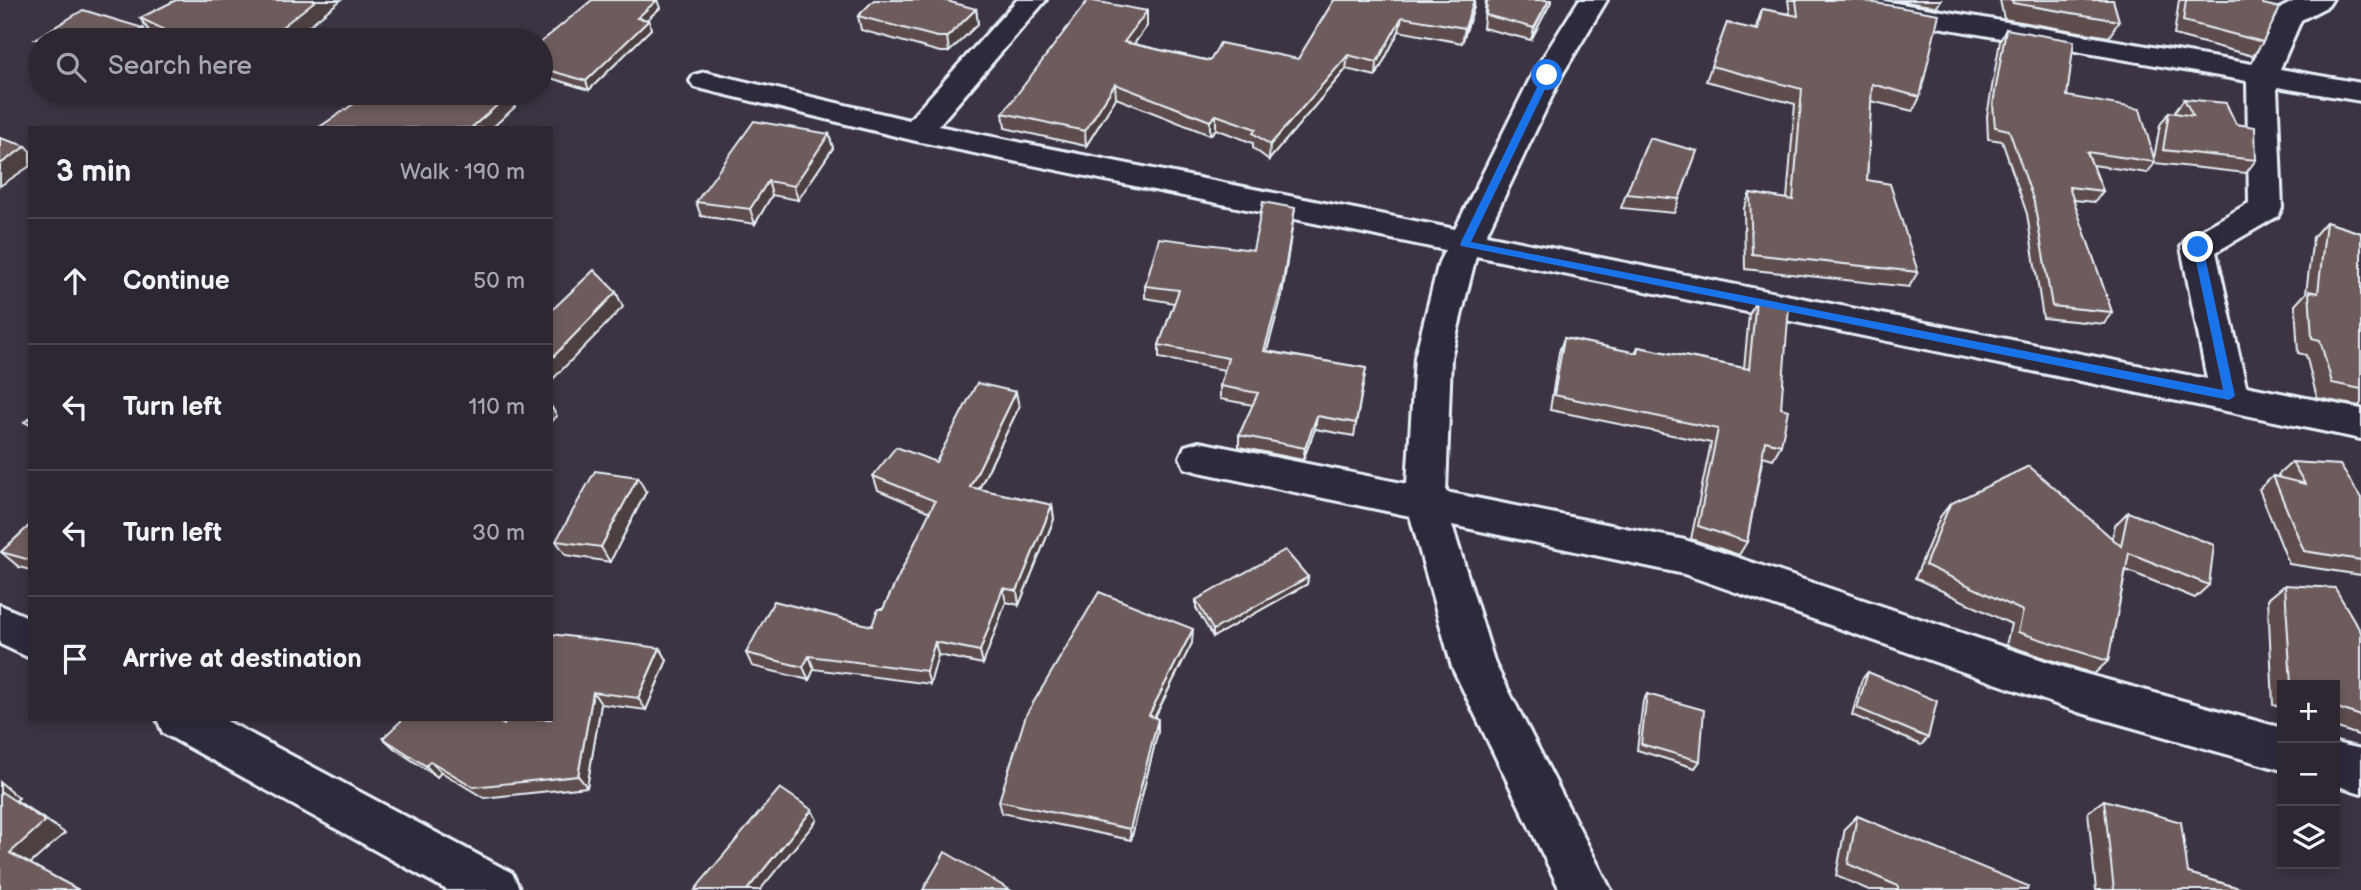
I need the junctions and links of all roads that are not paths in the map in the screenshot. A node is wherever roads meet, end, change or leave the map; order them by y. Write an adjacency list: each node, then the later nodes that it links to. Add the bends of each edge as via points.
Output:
1 (1032, 0): 8 (street)
2 (1593, 0): 9 (street, via 1547,75)
3 (1829, 0): 5 (street)
4 (2318, 0): 5 (street, via 2289,15)
5 (2262, 75): 7 (street); 10 (street, via 2266,208 2198,247)
6 (705, 81): 8 (street)
7 (2361, 92)
8 (916, 131): 9 (street)
9 (1465, 244): 10 (street); 13 (street, via 1456,262 1433,356)
10 (2229, 396): 11 (street)
11 (2361, 425)
12 (1199, 457): 13 (street)
13 (1426, 504): 17 (street, via 1685,557 2078,692); 21 (street, via 1474,667)
14 (0, 622): 15 (street)
15 (28, 638)
16 (183, 721): 20 (street)
17 (2277, 748)
18 (2340, 765): 19 (street)
19 (2361, 771)
20 (495, 890)
21 (1586, 890)

